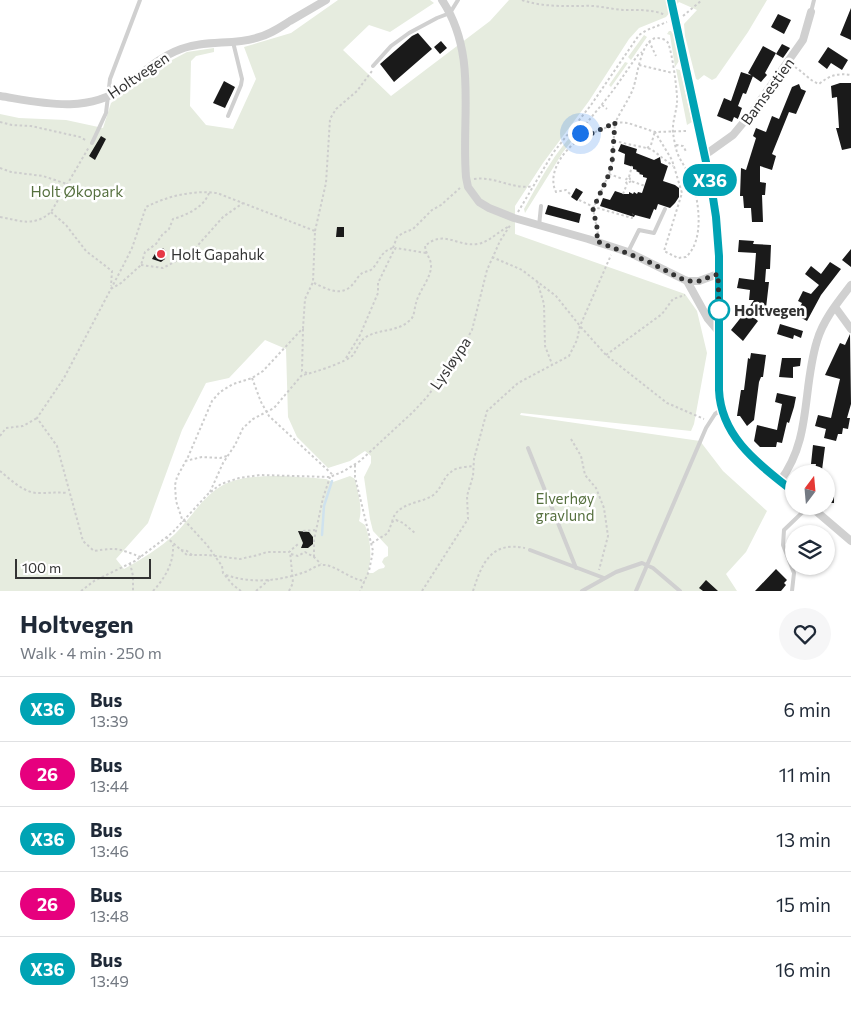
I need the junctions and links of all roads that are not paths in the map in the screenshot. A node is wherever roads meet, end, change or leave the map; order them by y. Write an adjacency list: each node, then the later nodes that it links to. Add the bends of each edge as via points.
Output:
1 (140, 0): 12 (lane, via 110,79)
2 (326, 0): 9 (street, Holtvegen, via 266,35)
3 (442, 0): 8 (street)
4 (458, 0): 8 (lane)
5 (671, 0): 15 (street)
6 (814, 0): 7 (lane)
7 (811, 12): 15 (street, Bamsestien, via 803,40 788,63 733,136)
8 (450, 13): 10 (lane, via 409,33 391,46); 18 (street, via 465,68 465,163 473,196 482,204)
9 (233, 42): 12 (street, Holtvegen, via 192,45 173,52); 13 (lane, via 242,79)
10 (373, 66)
11 (0, 96): 12 (street, Holtvegen, via 67,106)
12 (107, 97): 14 (lane, via 106,113)
13 (228, 116)
14 (92, 143)
15 (705, 155): 20 (street, via 718,230)
16 (541, 206): 18 (lane)
17 (665, 209): 19 (lane, via 654,233 639,230)
18 (539, 226): 19 (street)
19 (628, 252): 21 (street)
20 (718, 274): 21 (street, via 699,281); 25 (street)
21 (686, 281): 25 (street)
22 (851, 285): 23 (street)
23 (835, 307): 24 (street); 28 (street, via 816,341 798,450)
24 (851, 329)
25 (719, 332): 26 (street)
26 (722, 409): 28 (street, via 742,448); 34 (lane, via 710,422)
27 (528, 448): 35 (lane)
28 (780, 481): 29 (street)
29 (785, 485)
30 (800, 515): 40 (lane, via 784,530 783,545 794,572)
31 (820, 515): 32 (street)
32 (851, 541)
33 (530, 550): 35 (lane)
34 (647, 565): 36 (lane, via 637,564); 38 (lane); 39 (lane)
35 (576, 568): 36 (lane)
36 (604, 578): 37 (lane)
37 (582, 591)
38 (636, 591)
39 (680, 591)
40 (792, 591)

